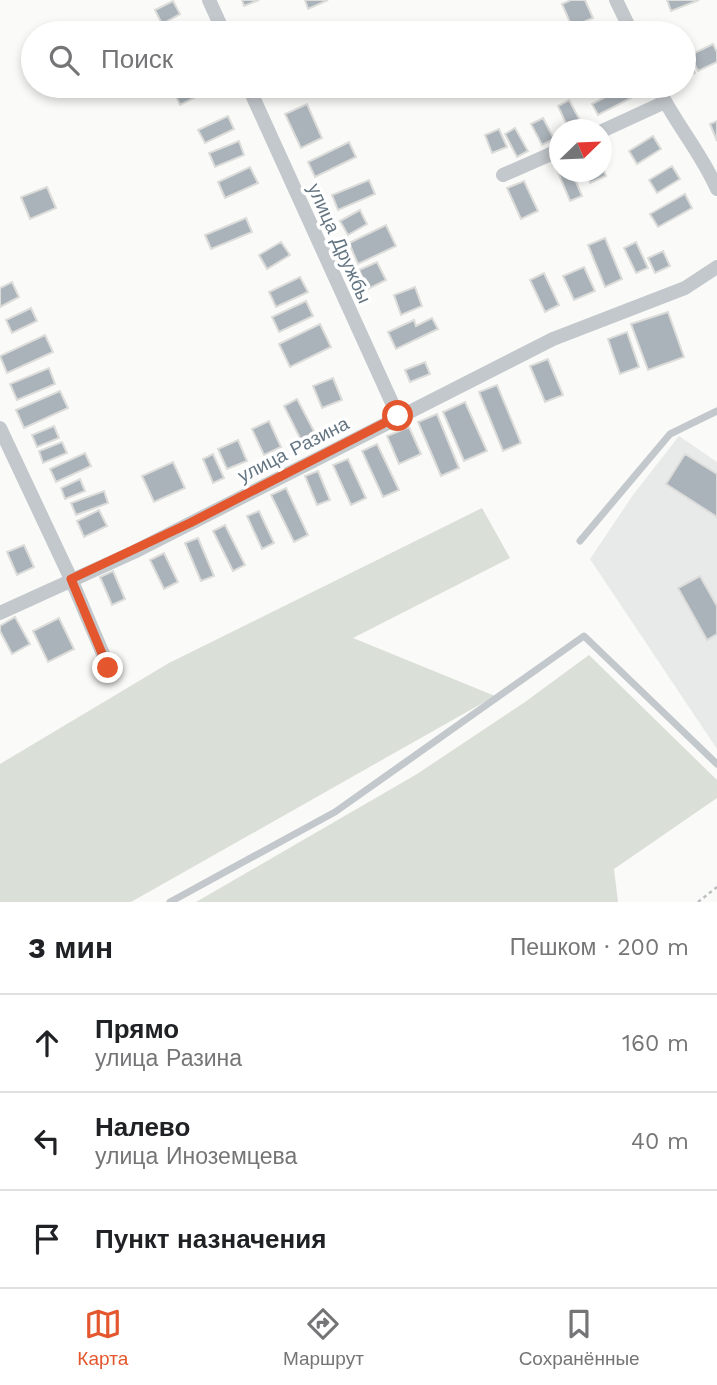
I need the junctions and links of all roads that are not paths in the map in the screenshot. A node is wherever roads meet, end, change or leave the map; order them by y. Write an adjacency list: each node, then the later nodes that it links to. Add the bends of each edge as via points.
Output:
1 (209, 0): 3 (street)
2 (616, 0): 4 (street)
3 (219, 21)
4 (626, 21)
5 (253, 98): 14 (street, улица Дружбы)
6 (663, 98): 7 (street)
7 (665, 102): 8 (street); 11 (street)
8 (612, 126)
9 (549, 154): 10 (street)
10 (503, 175)
11 (717, 189)
12 (717, 267): 14 (street, улица Разина, via 685,288 553,339)
13 (717, 411): 16 (lane, via 670,434)
14 (398, 416): 17 (street, улица Разина)
15 (0, 428): 17 (street)
16 (580, 541)
17 (71, 579): 18 (street, улица Разина); 19 (street)
18 (0, 613)
19 (108, 668)
20 (717, 764): 21 (lane, via 584,636 335,812)
21 (170, 902)

